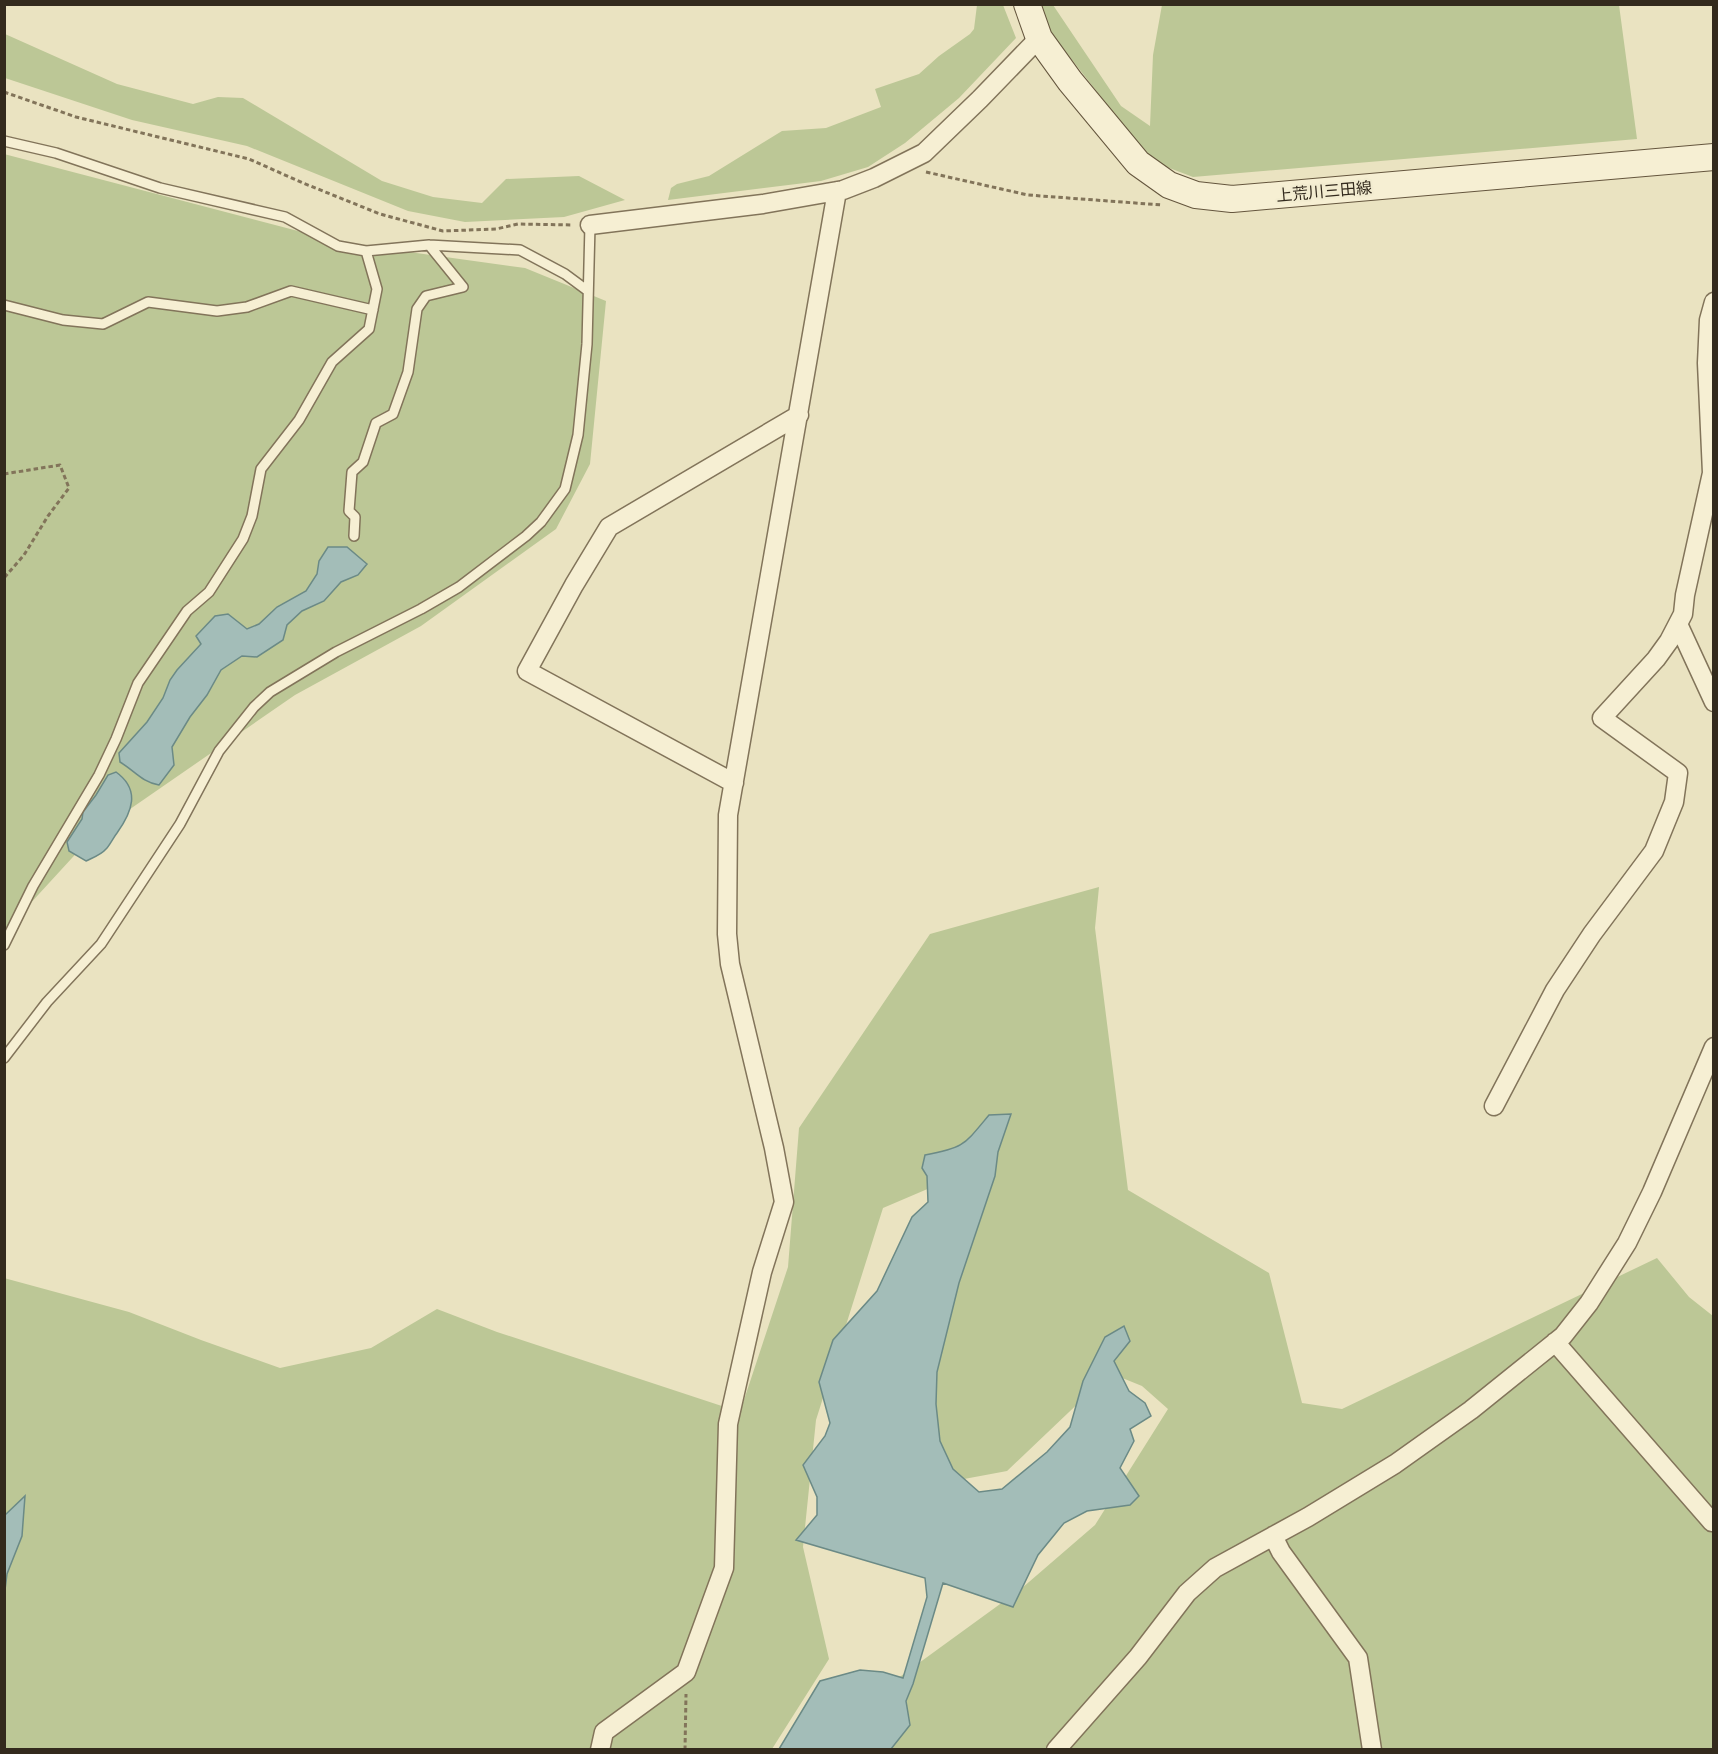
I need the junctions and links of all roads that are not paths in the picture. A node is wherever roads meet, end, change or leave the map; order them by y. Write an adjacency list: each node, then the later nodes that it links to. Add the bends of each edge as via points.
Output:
1 (1027, 4): 2 (main road, 上荒川三田線)
2 (1039, 38): 4 (main road, 上荒川三田線, via 1138,163 1169,185 1197,195 1233,199); 5 (street, via 924,153)
3 (4, 141): 8 (lane, via 56,153 160,188 285,217 338,246)
4 (1713, 157)
5 (837, 191): 6 (street); 13 (street)
6 (590, 225): 9 (lane)
7 (429, 245): 8 (lane); 9 (lane, via 520,250); 14 (lane, via 463,287 426,296 417,309 408,372 393,414 376,423 363,462 352,472 349,511 355,517)
8 (366, 251): 12 (lane, via 377,289)
9 (588, 291): 20 (lane, via 578,435 565,489 541,522 459,587 336,652 270,692 254,707 219,751 180,824 100,944 47,1002)
10 (1713, 302): 15 (street, via 1707,363 1712,473)
11 (4, 305): 12 (lane, via 63,320 103,324 148,302 217,310 247,307 291,291)
12 (373, 310): 18 (lane, via 369,329 332,362 299,420 261,469 243,539 209,592 187,611 138,683 99,775 33,886)
13 (799, 415): 17 (street); 17 (street, via 609,527 527,671)
14 (354, 537)
15 (1678, 624): 16 (street); 21 (street, via 1656,659 1602,718 1678,773 1674,802 1654,851 1555,990)
16 (1713, 702)
17 (734, 783): 25 (street, via 728,815 730,964 784,1202 762,1272 729,1424 724,1568 686,1672 604,1732)
18 (4, 945)
19 (1713, 1047): 22 (street, via 1627,1243 1589,1303)
20 (4, 1058)
21 (1494, 1106)
22 (1555, 1342): 23 (street); 24 (street, via 1471,1410 1395,1464)
23 (1712, 1522)
24 (1273, 1536): 26 (street, via 1215,1568 1186,1593 1138,1657); 27 (street, via 1358,1658)
25 (600, 1749)
26 (1056, 1749)
27 (1372, 1749)

